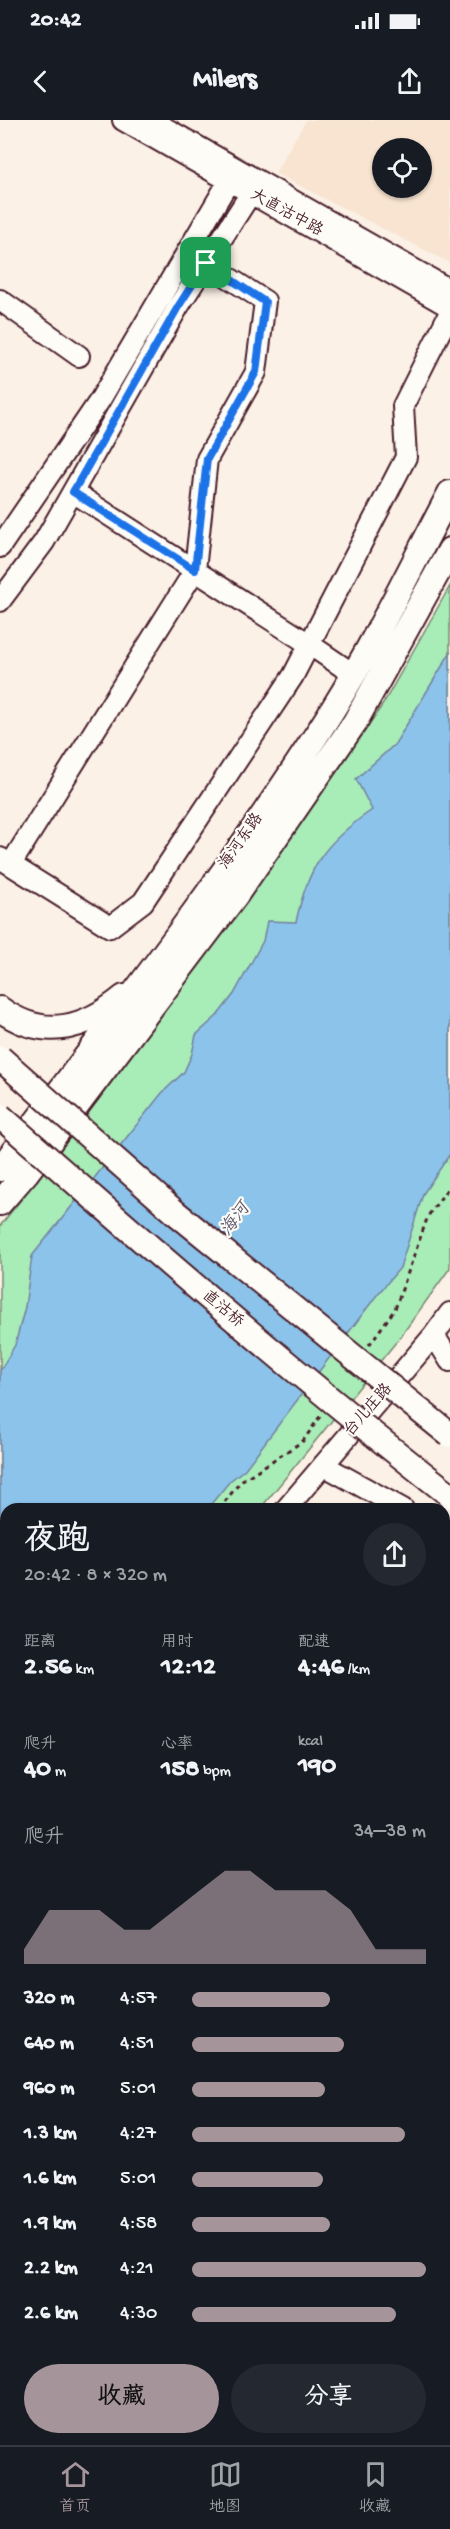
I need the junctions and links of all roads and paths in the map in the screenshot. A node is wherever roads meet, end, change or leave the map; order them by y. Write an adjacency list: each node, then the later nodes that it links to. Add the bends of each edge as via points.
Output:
1 (123, 120): 3 (street, 大直沽中路)
2 (151, 120): 3 (street, 大直沽中路)
3 (232, 175): 4 (street, 大直沽中路); 13 (street, via 100,400)
4 (254, 188): 5 (street); 6 (street, 大直沽中路); 8 (street, 大直沽中路)
5 (206, 263): 11 (street); 15 (street, via 265,302 256,372 207,459)
6 (450, 290)
7 (0, 300): 10 (street)
8 (450, 307)
9 (450, 312): 17 (street, via 403,406 406,457)
10 (79, 356)
11 (73, 492): 15 (street); 16 (street, via 44,542)
12 (450, 493): 18 (main road, 海河东路)
13 (0, 547)
14 (450, 550): 25 (main road, 海河东路, via 355,722 236,895)
15 (195, 570): 17 (street); 19 (street)
16 (0, 601)
17 (309, 644): 18 (street); 19 (street, via 292,676 143,902 110,927)
18 (353, 674): 20 (main road, 海河东路, via 240,847)
19 (6, 861)
20 (142, 982): 21 (main road, via 107,1011 71,1026 31,1026); 24 (main road, 海河东路)
21 (0, 1009)
22 (0, 1058): 29 (main road, bridge, via 176,1213)
23 (0, 1116): 31 (main road, 直沽桥, bridge, via 300,1376)
24 (0, 1169)
25 (0, 1203)
26 (450, 1313): 27 (street, 台儿庄路)
27 (434, 1335): 28 (street); 30 (street, 台儿庄路)
28 (450, 1361)
29 (450, 1435)
30 (323, 1465): 32 (street, 台儿庄路); 33 (street)
31 (450, 1495)
32 (291, 1503)
33 (392, 1503)

